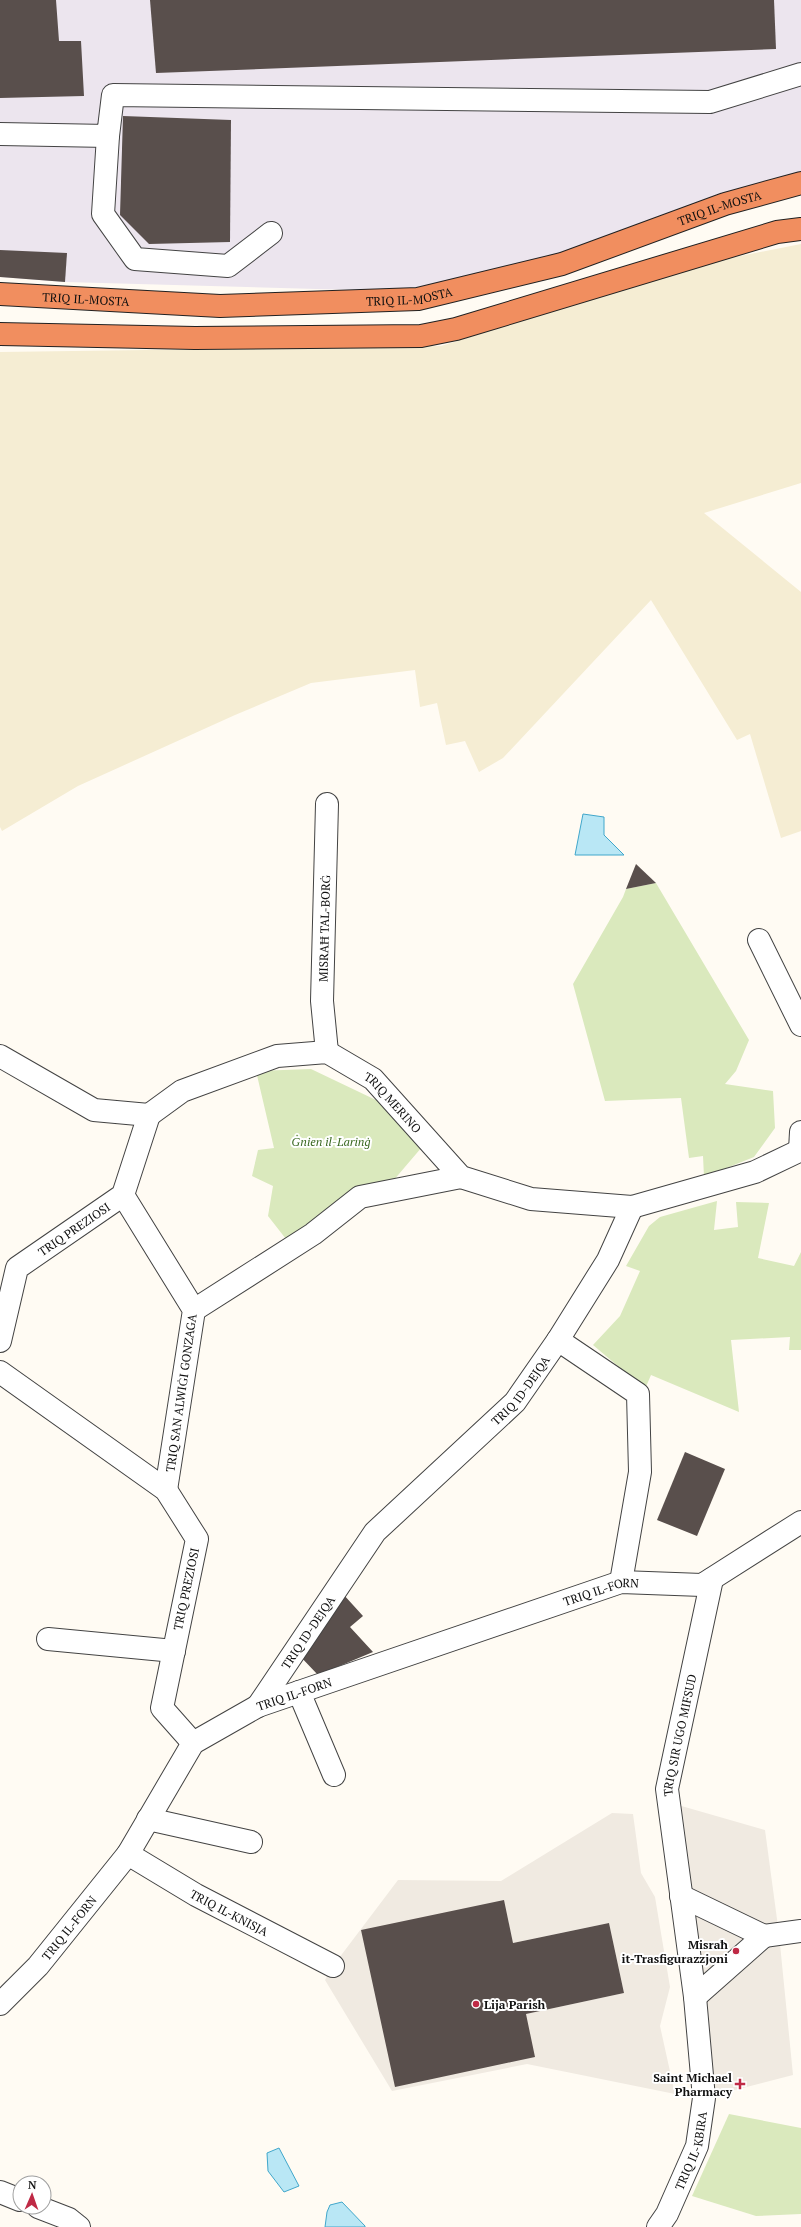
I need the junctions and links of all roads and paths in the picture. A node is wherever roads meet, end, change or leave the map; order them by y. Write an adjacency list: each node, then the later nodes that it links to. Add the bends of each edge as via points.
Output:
1 (801, 74): 3 (street, via 710,102 113,96)
2 (0, 134): 3 (street)
3 (108, 136): 6 (street, via 103,214 135,259 228,266)
4 (801, 183): 7 (highway, TRIQ IL-MOSTA, via 725,204 562,264 418,299 220,306)
5 (801, 229): 8 (highway, via 777,232 456,329 421,336 195,338)
6 (271, 233)
7 (0, 294)
8 (0, 334)
9 (327, 804): 12 (street, MISRAĦ TAL-BORĠ, via 322,1001)
10 (759, 940): 11 (street)
11 (801, 1025)
12 (327, 1052): 14 (street, via 277,1056 182,1091); 16 (street, TRIQ MERINO, via 373,1079)
13 (0, 1056): 14 (street, via 94,1110)
14 (149, 1115): 17 (street, TRIQ PREZIOSI)
15 (801, 1144): 18 (street, via 755,1172)
16 (461, 1177): 18 (street, via 531,1199); 19 (street, via 360,1197 313,1234)
17 (123, 1195): 19 (street, TRIQ SAN ALWIĠI GONZAGA); 21 (street, TRIQ PREZIOSI, via 17,1268)
18 (632, 1207): 20 (street, TRIQ ID-DEJQA, via 608,1260)
19 (194, 1310): 23 (street, TRIQ SAN ALWIĠI GONZAGA)
20 (558, 1340): 26 (street, via 638,1394 640,1472); 30 (street, TRIQ ID-DEJQA, via 515,1402 376,1532)
21 (0, 1341)
22 (0, 1372): 23 (street, TRIQ PREZIOSI)
23 (166, 1490): 28 (street, TRIQ PREZIOSI, via 197,1539)
24 (801, 1522): 25 (street)
25 (712, 1579): 26 (street, TRIQ IL-FORN, via 702,1585); 36 (street, TRIQ SIR UGO MIFSUD, via 667,1789)
26 (621, 1582): 29 (street, TRIQ IL-FORN)
27 (48, 1639): 28 (street)
28 (174, 1651): 31 (street, TRIQ PREZIOSI, via 162,1708)
29 (299, 1692): 30 (street, TRIQ IL-FORN); 32 (street)
30 (258, 1706): 31 (street, TRIQ IL-FORN)
31 (193, 1743): 33 (street, TRIQ IL-FORN)
32 (334, 1775)
33 (148, 1819): 34 (street); 35 (street, TRIQ IL-FORN)
34 (252, 1842)
35 (128, 1854): 39 (street, TRIQ IL-KNISJA, via 196,1895); 41 (street, TRIQ IL-FORN, via 38,1966)
36 (681, 1896): 38 (street); 40 (street, TRIQ SIR UGO MIFSUD)
37 (801, 1932): 38 (street)
38 (764, 1936): 40 (street)
39 (333, 1966)
40 (695, 1997): 46 (street, TRIQ IL-KBIRA, via 704,2098 697,2146 667,2214)
41 (0, 2004)
42 (0, 2192): 43 (street)
43 (12, 2197)
44 (52, 2212): 45 (street, via 69,2219)
45 (79, 2227)
46 (658, 2227)

